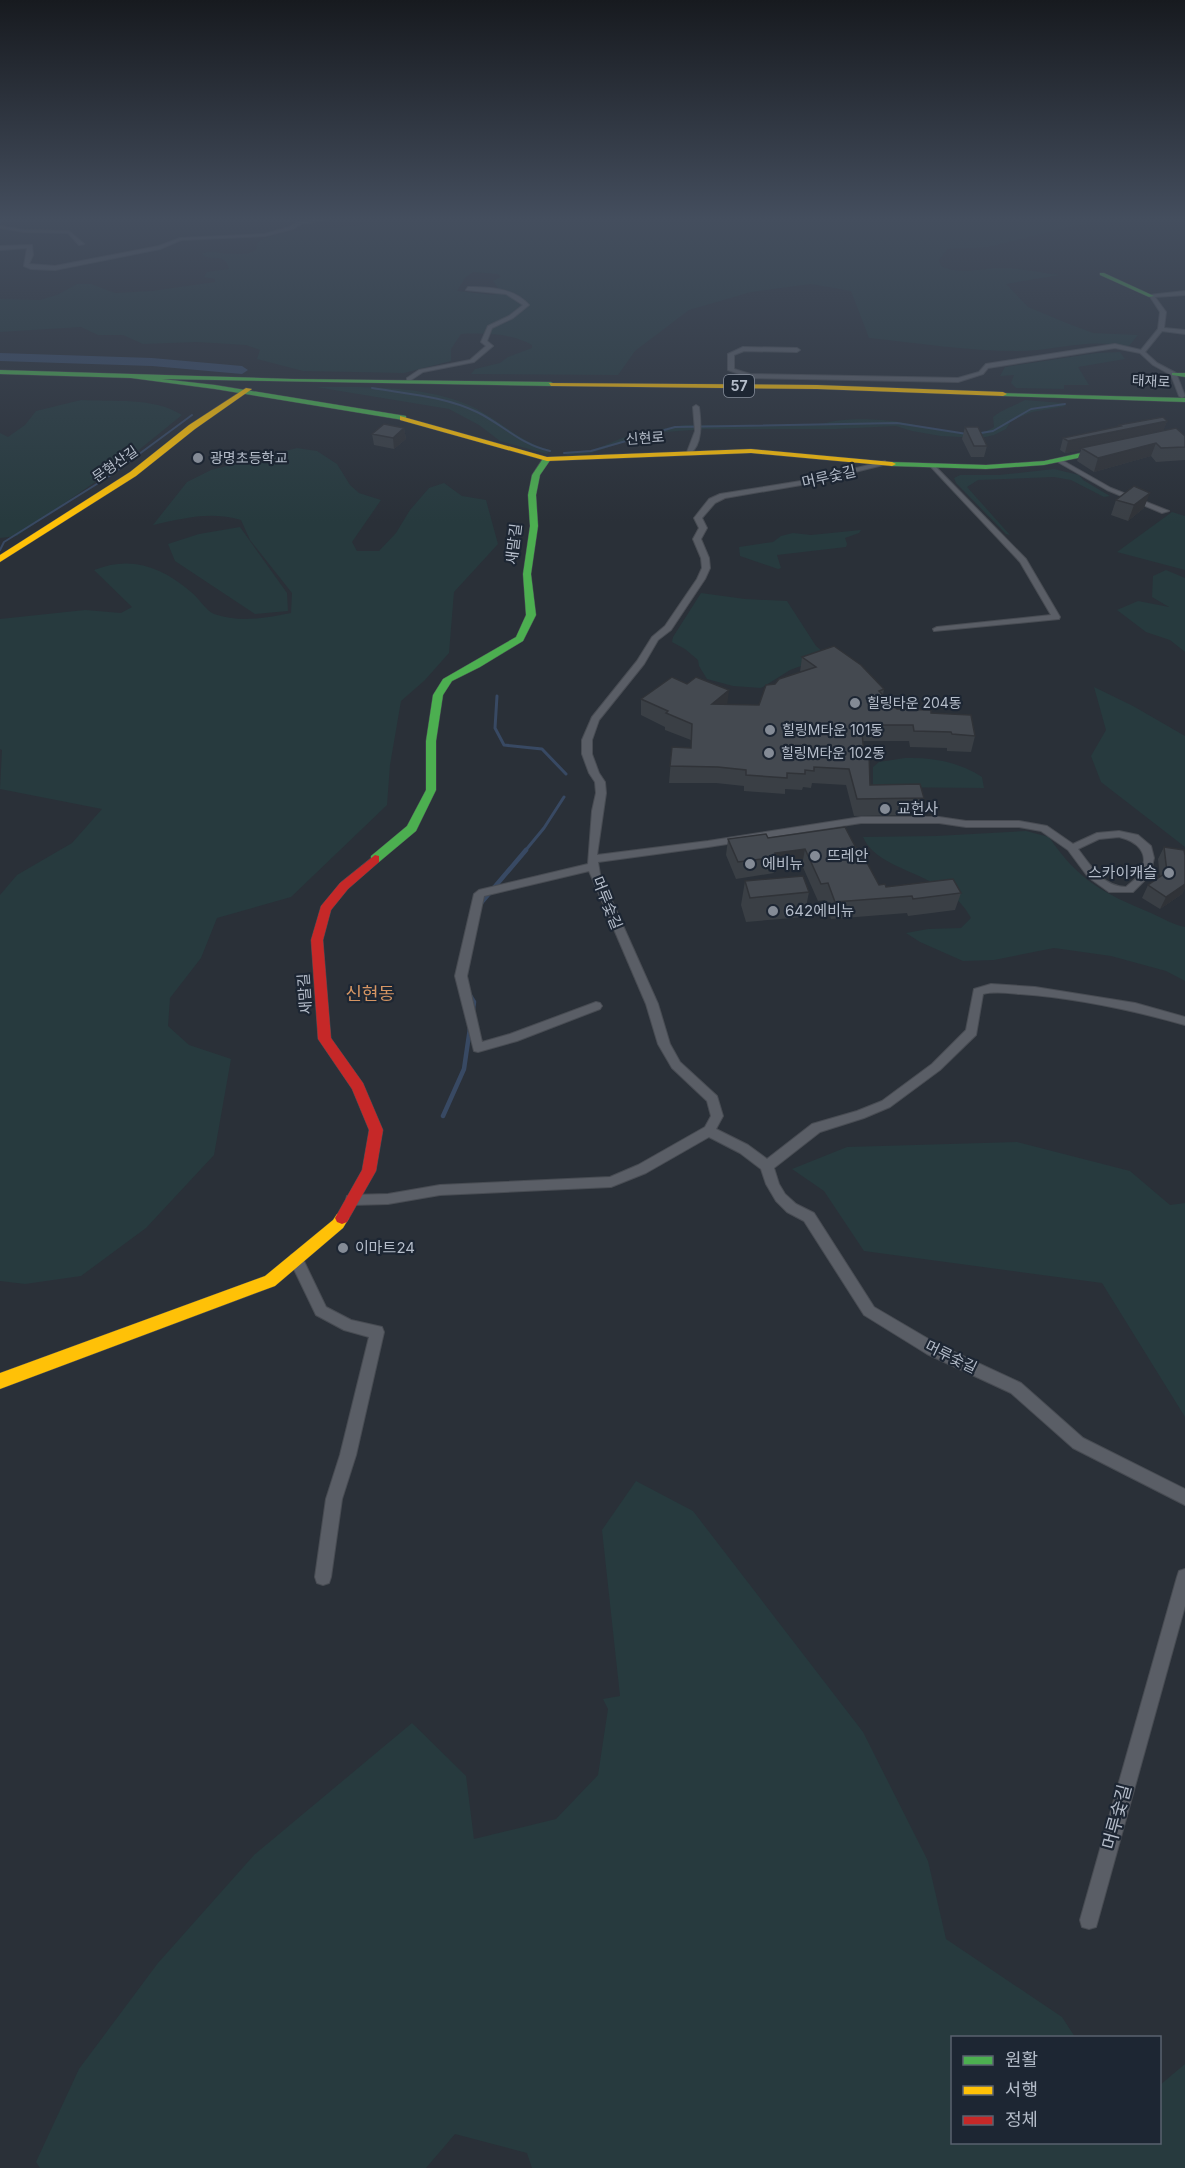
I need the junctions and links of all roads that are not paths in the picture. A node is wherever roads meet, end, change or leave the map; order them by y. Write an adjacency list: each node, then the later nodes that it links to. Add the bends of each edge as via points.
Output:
1 (505, 320): 13 (street, via 490,327 484,342 490,346 472,361 421,371)
2 (1162, 320): 3 (street)
3 (1161, 329): 4 (street); 6 (street)
4 (1185, 332)
5 (797, 350): 12 (street, via 743,349 731,354 731,370 750,376)
6 (1142, 352): 9 (street, via 1155,364); 12 (street, via 1115,346 986,366 981,373 958,380)
7 (801, 368): 12 (street)
8 (0, 372): 10 (main road, 태재로 / 57); 11 (main road, 태재로 / 57)
9 (1180, 374): 17 (street)
10 (113, 375): 11 (main road, 태재로 / 57); 15 (main road, 신현로)
11 (230, 377): 13 (main road, 태재로 / 57); 14 (main road, 태재로 / 57); 15 (main road)
12 (803, 377)
13 (410, 379): 17 (main road, 태재로 / 57)
14 (292, 381): 15 (main road, via 254,385); 17 (main road, 태재로 / 57, via 817,387)
15 (245, 391): 16 (main road, 신현로); 19 (main road, 문형산길)
16 (277, 396): 19 (main road); 22 (main road, 신현로, via 411,419)
17 (1184, 398)
18 (696, 407): 21 (street, via 697,427)
19 (207, 416): 27 (main road, 문형산길, via 133,474)
20 (1114, 448): 23 (main road, 신현로)
21 (690, 452): 22 (main road, 신현로); 24 (main road, 신현로, via 751,450)
22 (547, 459): 35 (main road, 새말길, via 536,475 532,495 534,526 527,574 531,615 520,639 448,679 438,695 432,730 431,790 412,828 344,886 325,909 317,940 325,1039 358,1087 376,1130 369,1171)
23 (1058, 460): 25 (main road, 신현로, via 1014,466); 26 (street, via 1109,489)
24 (885, 463): 25 (main road, 신현로); 30 (street, 머루숯길, via 807,482 723,496 712,501 698,518 703,528 697,539 706,568 701,579 668,628 595,719 587,740 587,754 601,793)
25 (934, 467): 28 (street, via 1023,561 1056,617)
26 (1165, 511)
27 (0, 559)
28 (938, 629)
29 (1072, 848): 29 (street, via 1092,875 1113,891 1129,890 1145,875 1147,849 1134,837 1097,836); 30 (street, via 1044,828 1030,825 861,820)
30 (593, 863): 31 (street, via 479,894 461,975 478,1048); 33 (street, 머루숯길, via 606,903 652,1004 664,1044 676,1065 713,1099 717,1116)
31 (596, 1006)
32 (1185, 1021): 34 (street, via 1135,1007 1035,991 991,988 978,992 972,1032 927,1074 886,1104 816,1128)
33 (709, 1131): 34 (street); 35 (street, via 642,1169 610,1182 440,1190 388,1199)
34 (767, 1166): 38 (street, 머루숯길, via 773,1190 793,1210 809,1217 869,1311 932,1349 1016,1388 1078,1443)
35 (352, 1200): 36 (main road, 새말길, via 338,1224)
36 (296, 1259): 37 (main road, 새말길, via 270,1281); 39 (street, via 321,1311 349,1326 377,1332 334,1499)
37 (0, 1382)
38 (1185, 1497)
39 (323, 1577)
40 (1185, 1577): 41 (street, 머루숯길)
41 (1089, 1920)

